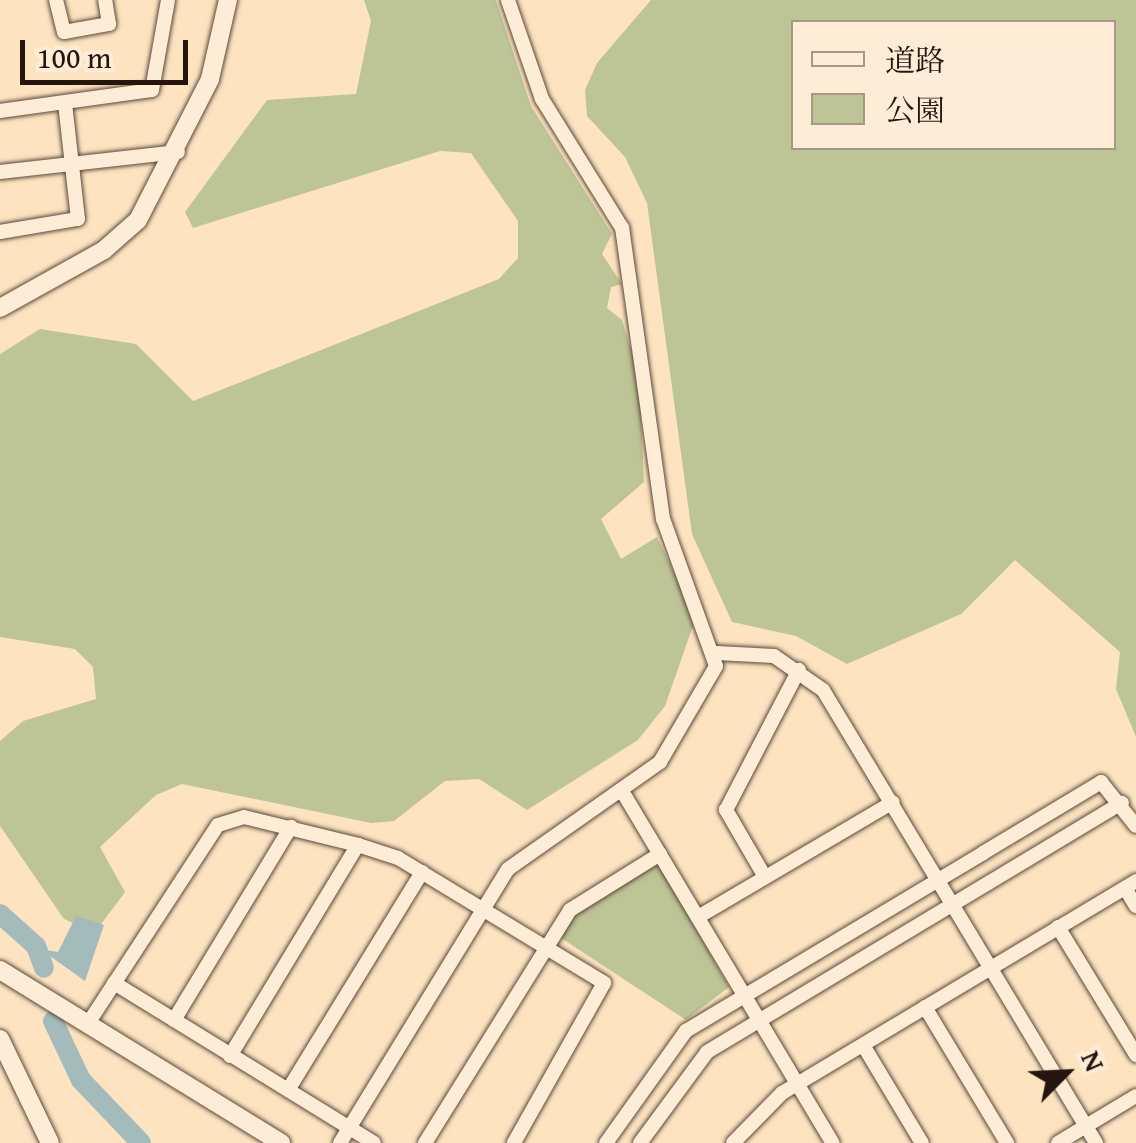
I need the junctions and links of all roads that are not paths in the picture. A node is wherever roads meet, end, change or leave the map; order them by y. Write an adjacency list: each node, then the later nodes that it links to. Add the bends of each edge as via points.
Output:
1 (56, 0): 2 (street, via 64,32 104,27)
2 (106, 0)
3 (168, 0): 6 (street, via 152,90)
4 (228, 0): 8 (street, via 210,80)
5 (508, 0): 13 (street, via 549,113 622,228 663,520)
6 (65, 103): 7 (street); 9 (street)
7 (0, 111)
8 (178, 152): 9 (street); 12 (street, via 124,235)
9 (73, 163): 10 (street); 11 (street, via 78,219)
10 (0, 172)
11 (0, 232)
12 (0, 308)
13 (717, 653): 14 (street, via 757,651); 15 (street, via 682,734)
14 (798, 670): 16 (street, via 831,700); 23 (street, via 726,810)
15 (622, 791): 21 (street); 28 (street, via 522,854)
16 (893, 802): 23 (street); 24 (street)
17 (1122, 803): 18 (street); 24 (street, via 1101,782); 26 (street)
18 (1136, 826)
19 (291, 827): 20 (street); 34 (street, via 244,817 213,829); 37 (street)
20 (358, 845): 22 (street); 43 (street)
21 (660, 854): 29 (street); 31 (street, via 575,905)
22 (422, 872): 28 (street); 45 (street)
23 (764, 878): 29 (street)
24 (940, 880): 26 (street); 35 (street)
25 (1131, 885): 27 (street); 30 (street)
26 (954, 904): 32 (street); 38 (street)
27 (1136, 906)
28 (482, 909): 31 (street); 48 (street)
29 (698, 918): 35 (street)
30 (1058, 928): 32 (street); 42 (street)
31 (544, 945): 54 (street); 55 (street, via 606,991)
32 (991, 967): 36 (street); 47 (street)
33 (1, 973): 39 (street)
34 (114, 983): 37 (street); 39 (street)
35 (744, 995): 38 (street); 56 (street, via 666,1048)
36 (925, 1007): 41 (street); 60 (street)
37 (174, 1020): 43 (street)
38 (758, 1020): 44 (street); 57 (street, via 686,1070)
39 (88, 1025): 51 (street)
40 (0, 1039): 50 (street)
41 (863, 1045): 44 (street); 59 (street)
42 (1136, 1054)
43 (230, 1056): 45 (street)
44 (798, 1083): 49 (street); 58 (street)
45 (288, 1090): 48 (street)
46 (1136, 1096): 47 (street)
47 (1086, 1126): 61 (street); 62 (street)
48 (349, 1127): 52 (street); 53 (street)
49 (741, 1139)
50 (50, 1143)
51 (281, 1143)
52 (340, 1143)
53 (374, 1143)
54 (426, 1143)
55 (514, 1143)
56 (606, 1143)
57 (640, 1143)
58 (833, 1143)
59 (922, 1143)
60 (1007, 1143)
61 (1058, 1143)
62 (1096, 1143)

